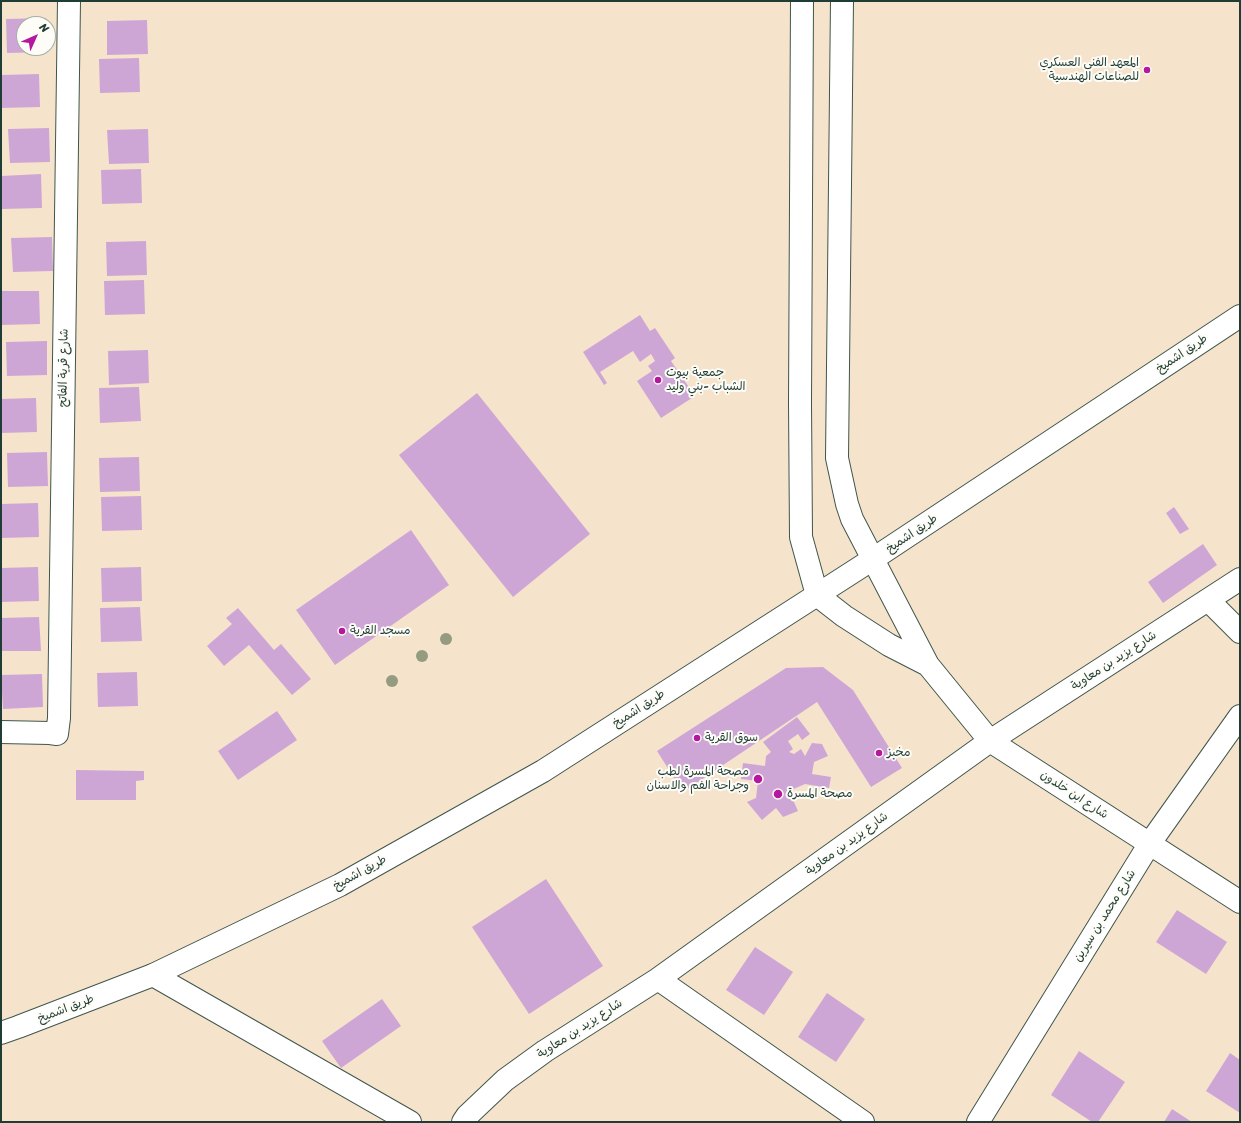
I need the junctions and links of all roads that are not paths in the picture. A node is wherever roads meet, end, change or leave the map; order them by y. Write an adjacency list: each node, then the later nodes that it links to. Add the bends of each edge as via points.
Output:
1 (69, 1): 12 (main road, شارع قرية الفاتح, via 57,734)
2 (802, 1): 7 (main road, via 801,537)
3 (842, 1): 5 (main road, via 837,458 852,519)
4 (1240, 316): 5 (main road, طريق اشميخ)
5 (873, 559): 7 (main road, طريق اشميخ); 10 (main road)
6 (1240, 579): 8 (main road, شارع يزيد بن معاوية)
7 (816, 595): 10 (main road, via 844,616); 16 (main road, طريق اشميخ, via 543,771 340,885)
8 (1208, 600): 9 (main road); 13 (main road, شارع يزيد بن معاوية)
9 (1240, 632)
10 (928, 665): 13 (main road, شارع ابن خلدون)
11 (1240, 716): 14 (main road, شارع محمد بن سيرين)
12 (1, 732)
13 (990, 741): 14 (main road, شارع ابن خلدون); 17 (main road, شارع يزيد بن معاوية)
14 (1150, 844): 15 (main road, شارع ابن خلدون); 22 (main road, شارع محمد بن سيرين)
15 (1240, 902)
16 (153, 975): 18 (main road, طريق اشميخ); 19 (main road)
17 (658, 979): 20 (main road, شارع يزيد بن معاوية, via 539,1055 505,1080 467,1116); 21 (main road)
18 (1, 1032)
19 (410, 1122)
20 (464, 1122)
21 (863, 1122)
22 (978, 1122)

